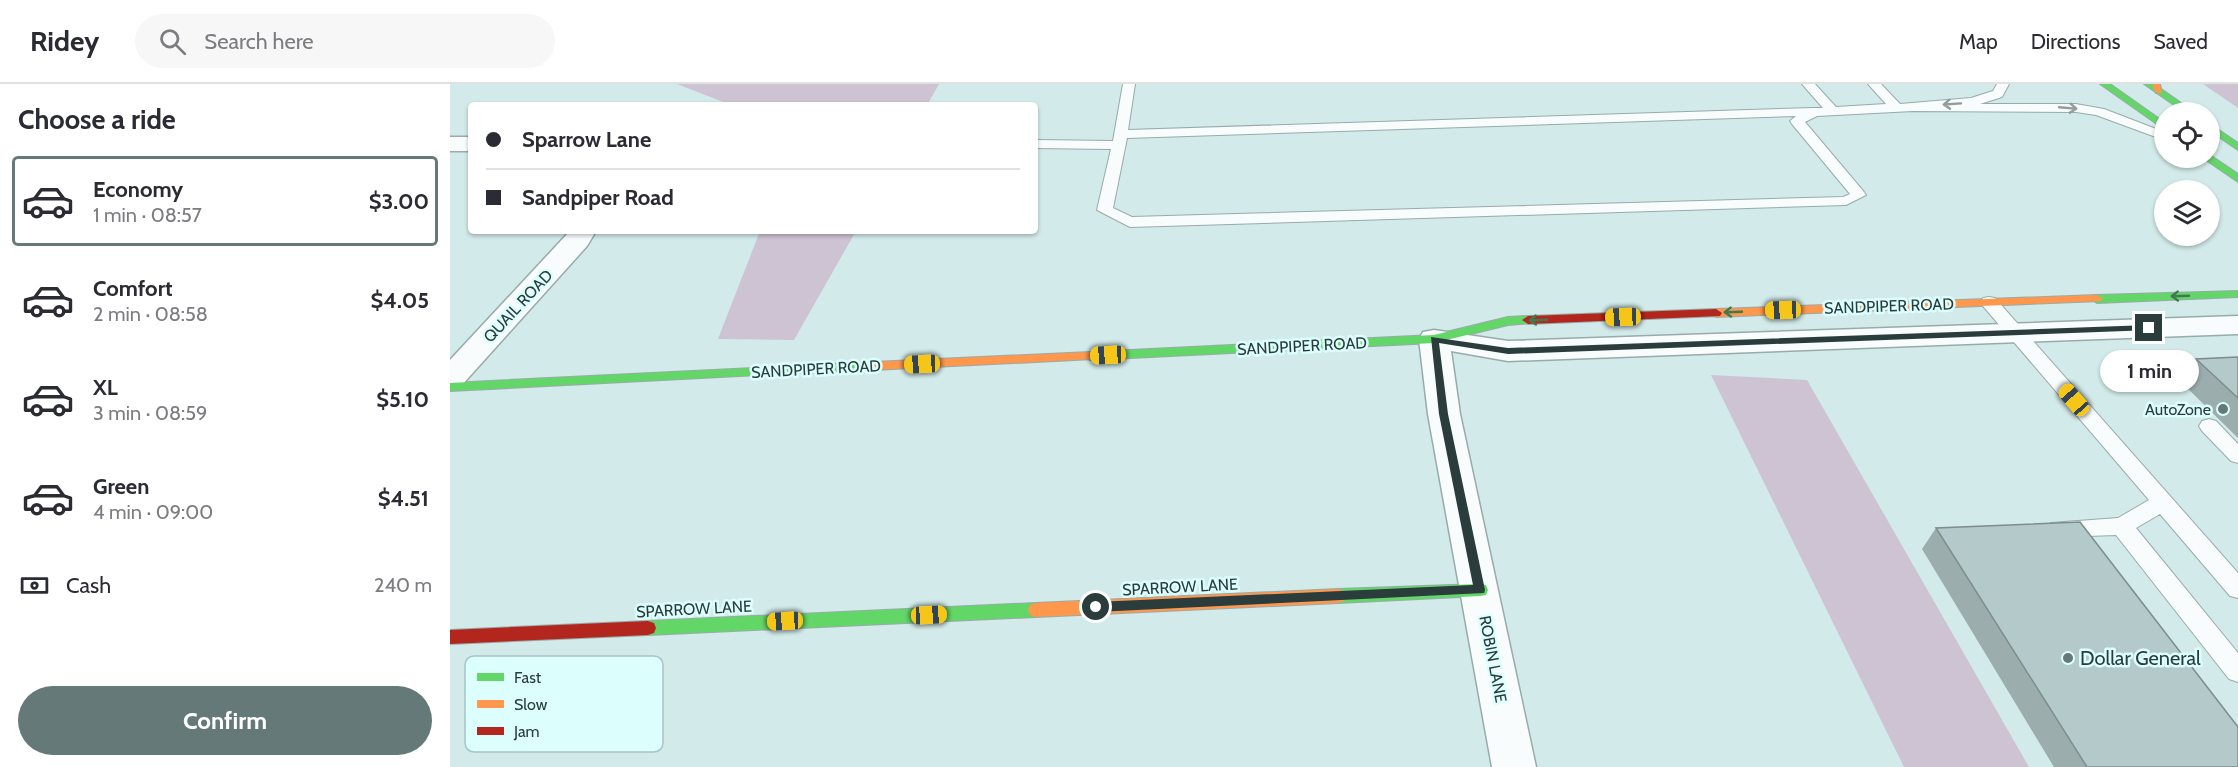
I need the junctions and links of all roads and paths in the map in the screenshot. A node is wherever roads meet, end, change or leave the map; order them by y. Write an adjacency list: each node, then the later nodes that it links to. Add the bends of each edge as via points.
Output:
1 (1129, 84): 15 (lane)
2 (1808, 84): 10 (lane)
3 (1874, 84): 9 (lane)
4 (2003, 84): 8 (lane, one-way to 8, via 1998,94 1972,102)
5 (2104, 84): 12 (street)
6 (2154, 86): 7 (street)
7 (2176, 102)
8 (1913, 107): 9 (lane); 13 (lane, one-way to 13, via 2076,108 2099,112)
9 (1897, 108): 10 (lane)
10 (1833, 111): 11 (lane)
11 (1815, 112): 15 (lane); 15 (lane, via 1797,121 1859,195 1846,201 1130,222 1105,210)
12 (2154, 119)
13 (2154, 132)
14 (2220, 134): 19 (street)
15 (1120, 140): 18 (lane)
16 (450, 144): 17 (street)
17 (468, 144)
18 (1038, 144)
19 (2238, 147)
20 (2220, 166): 21 (street)
21 (2238, 179)
22 (581, 234): 28 (street, QUAIL ROAD)
23 (2238, 294): 24 (street, SANDPIPER ROAD, one-way to 24)
24 (1989, 303): 26 (lane); 27 (street, SANDPIPER ROAD, one-way to 27, via 1508,321)
25 (2238, 325): 26 (street, SANDPIPER ROAD)
26 (2015, 332): 27 (street, SANDPIPER ROAD, via 1508,351); 32 (lane)
27 (1434, 339): 29 (street, SANDPIPER ROAD); 36 (street, ROBIN LANE, via 1443,414)
28 (450, 379)
29 (450, 387)
30 (2209, 426): 31 (lane)
31 (2238, 456)
32 (2163, 502): 33 (lane); 35 (lane)
33 (2122, 526): 34 (lane); 38 (lane)
34 (2042, 530)
35 (2235, 583)
36 (1480, 590): 37 (street, SPARROW LANE); 39 (street, ROBIN LANE)
37 (450, 637)
38 (2238, 671)
39 (1514, 767)

